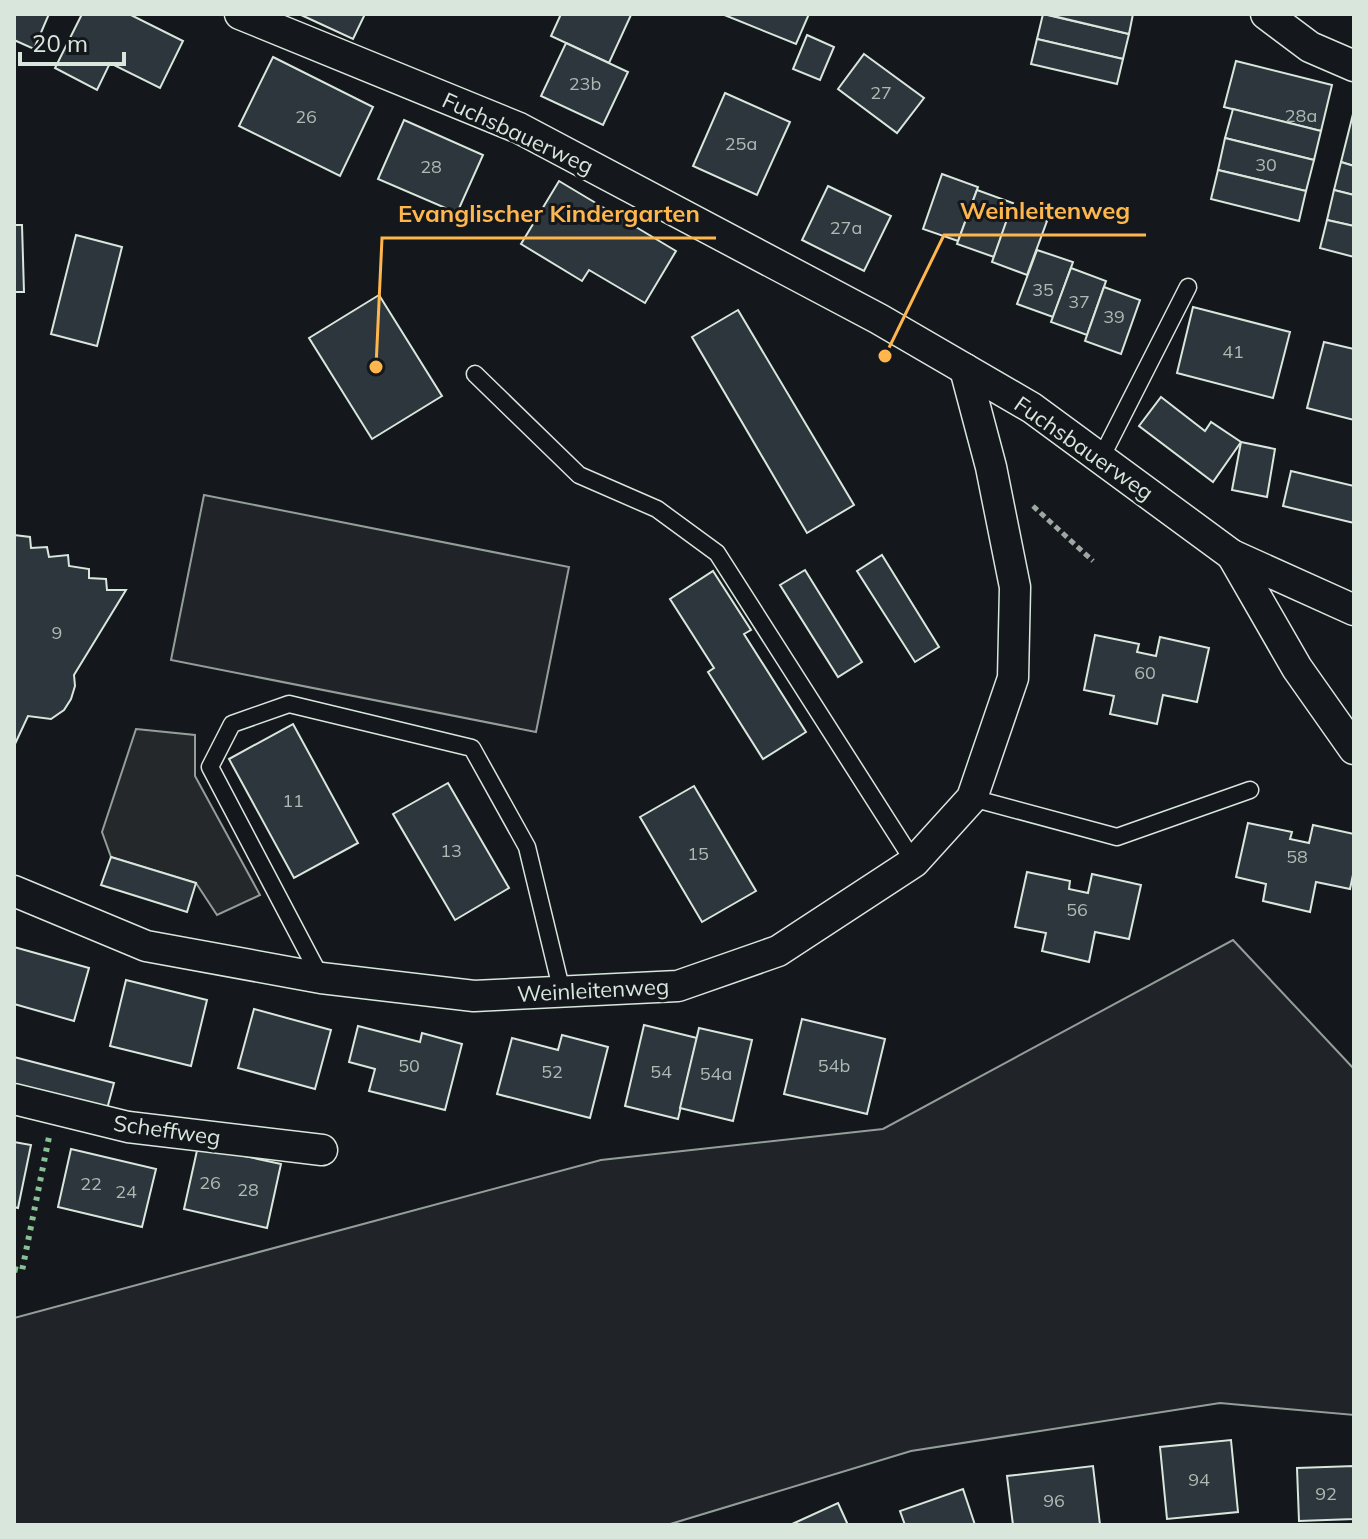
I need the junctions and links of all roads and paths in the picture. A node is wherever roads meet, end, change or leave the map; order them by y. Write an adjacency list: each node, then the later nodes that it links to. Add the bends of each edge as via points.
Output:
1 (240, 14): 5 (street, Fuchsbauerweg, via 519,128)
2 (1266, 14): 3 (street, via 1310,47)
3 (1354, 66)
4 (1188, 287): 7 (lane)
5 (965, 369): 7 (street, Fuchsbauerweg, via 1032,408); 8 (street, Weinleitenweg)
6 (475, 374): 15 (lane, via 579,475 657,509 717,553)
7 (1101, 458): 9 (street, Fuchsbauerweg)
8 (991, 467): 10 (path); 14 (street, Weinleitenweg, via 1015,587 1013,678)
9 (1232, 555): 11 (street, Fuchsbauerweg); 12 (street, Fuchsbauerweg, via 1297,668)
10 (1093, 561)
11 (1354, 610)
12 (1354, 749)
13 (1250, 790): 14 (lane, via 1117,837)
14 (972, 798): 15 (street, Weinleitenweg)
15 (914, 862): 18 (street, Weinleitenweg, via 778,951 678,986)
16 (14, 891): 17 (street, Weinleitenweg, via 146,946)
17 (321, 978): 18 (street, Weinleitenweg, via 474,996); 18 (lane, via 210,767 232,724 289,704 472,748 527,847)
18 (562, 992)
19 (14, 1099): 20 (street, Scheffweg, via 128,1127)
20 (322, 1150)

